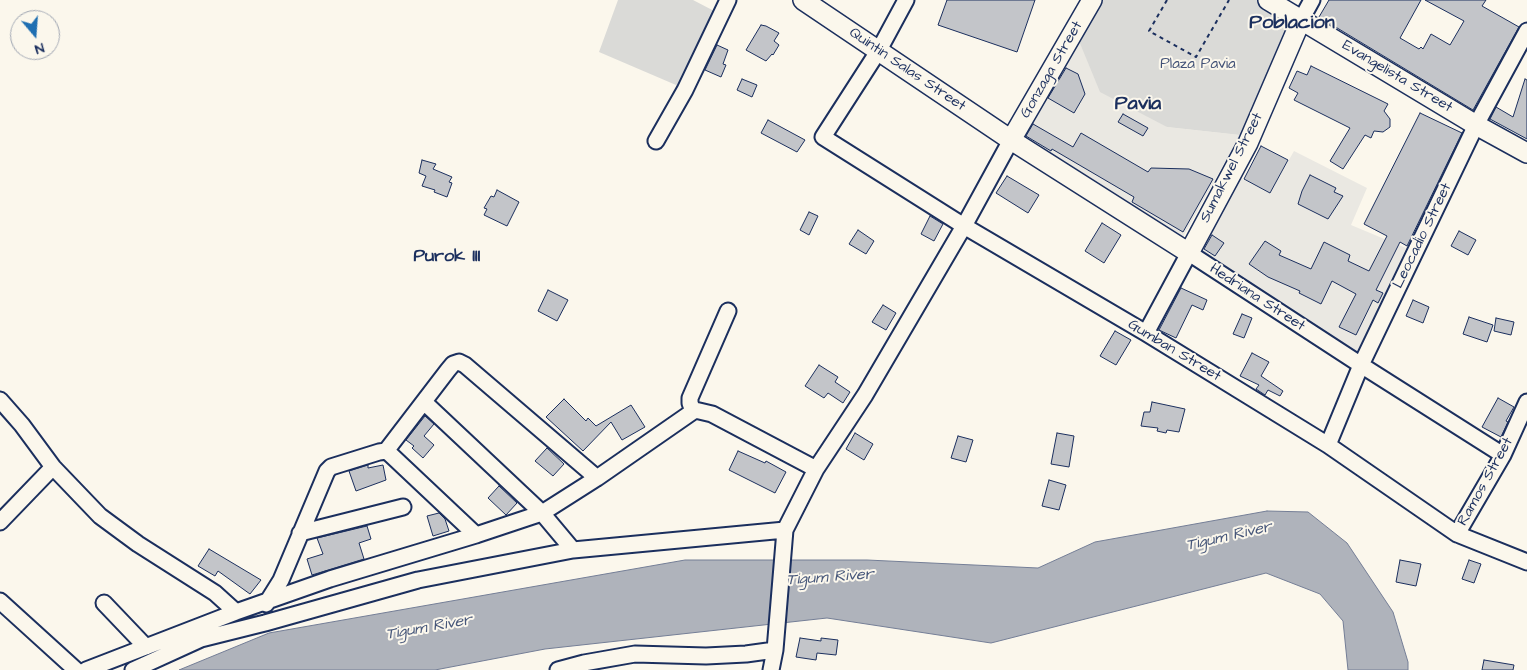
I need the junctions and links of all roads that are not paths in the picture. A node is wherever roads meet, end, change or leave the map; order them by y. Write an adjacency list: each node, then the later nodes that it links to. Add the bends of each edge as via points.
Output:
1 (728, 0): 12 (street, via 685,90)
2 (803, 0): 9 (main road, Quintin Salas Street)
3 (906, 0): 9 (street)
4 (1092, 0): 11 (main road, Gonzaga Street)
5 (1268, 0): 7 (main road, Evangelista Street)
6 (1312, 0): 7 (street, Sumakwel Street)
7 (1301, 20): 10 (main road, Evangelista Street); 15 (main road, Sumakwel Street, via 1248,142)
8 (1527, 31): 10 (street, Leocadio Street)
9 (879, 50): 11 (main road, Quintin Salas Street); 14 (street, Gumban Street, via 823,136)
10 (1476, 124): 13 (main road, Evangelista Street); 18 (street, Leocadio Street)
11 (1011, 140): 14 (street); 15 (main road, Hedriana Street)
12 (656, 141)
13 (1527, 153)
14 (964, 226): 17 (street, Gumban Street); 27 (street, via 865,396)
15 (1189, 253): 17 (street, Sumakwel Street); 18 (street, Hedriana Street)
16 (728, 311): 22 (street, via 690,398)
17 (1146, 333): 23 (street, Gumban Street)
18 (1361, 365): 23 (street, Leocadio Street); 25 (street, Hedriana Street)
19 (0, 400): 26 (street)
20 (424, 402): 24 (street); 28 (street, via 453,364 459,362); 30 (street)
21 (1527, 402): 25 (street, Ramos Street)
22 (693, 411): 27 (street, via 712,414); 28 (street)
23 (1328, 445): 34 (street, Gumban Street)
24 (386, 451): 32 (street, via 331,467); 35 (street)
25 (1503, 454): 34 (street, Ramos Street)
26 (53, 467): 31 (street); 41 (street, via 105,520 214,593)
27 (816, 469): 33 (street)
28 (597, 478): 30 (street)
29 (403, 506): 32 (street)
30 (542, 513): 35 (street); 36 (street)
31 (0, 522)
32 (300, 533): 39 (street)
33 (784, 534): 36 (street); 43 (street)
34 (1457, 534): 37 (street, Gumban Street)
35 (476, 535): 39 (street, via 330,579)
36 (573, 550): 42 (street, via 418,580)
37 (1527, 562)
38 (0, 601): 45 (street)
39 (267, 602): 41 (street); 42 (street)
40 (104, 603): 44 (street)
41 (236, 612): 44 (street)
42 (265, 623): 47 (street, via 201,639)
43 (775, 645): 48 (street, via 706,656 635,654); 49 (street)
44 (146, 648): 46 (street)
45 (76, 670)
46 (86, 670)
47 (133, 670)
48 (558, 670)
49 (771, 670)

